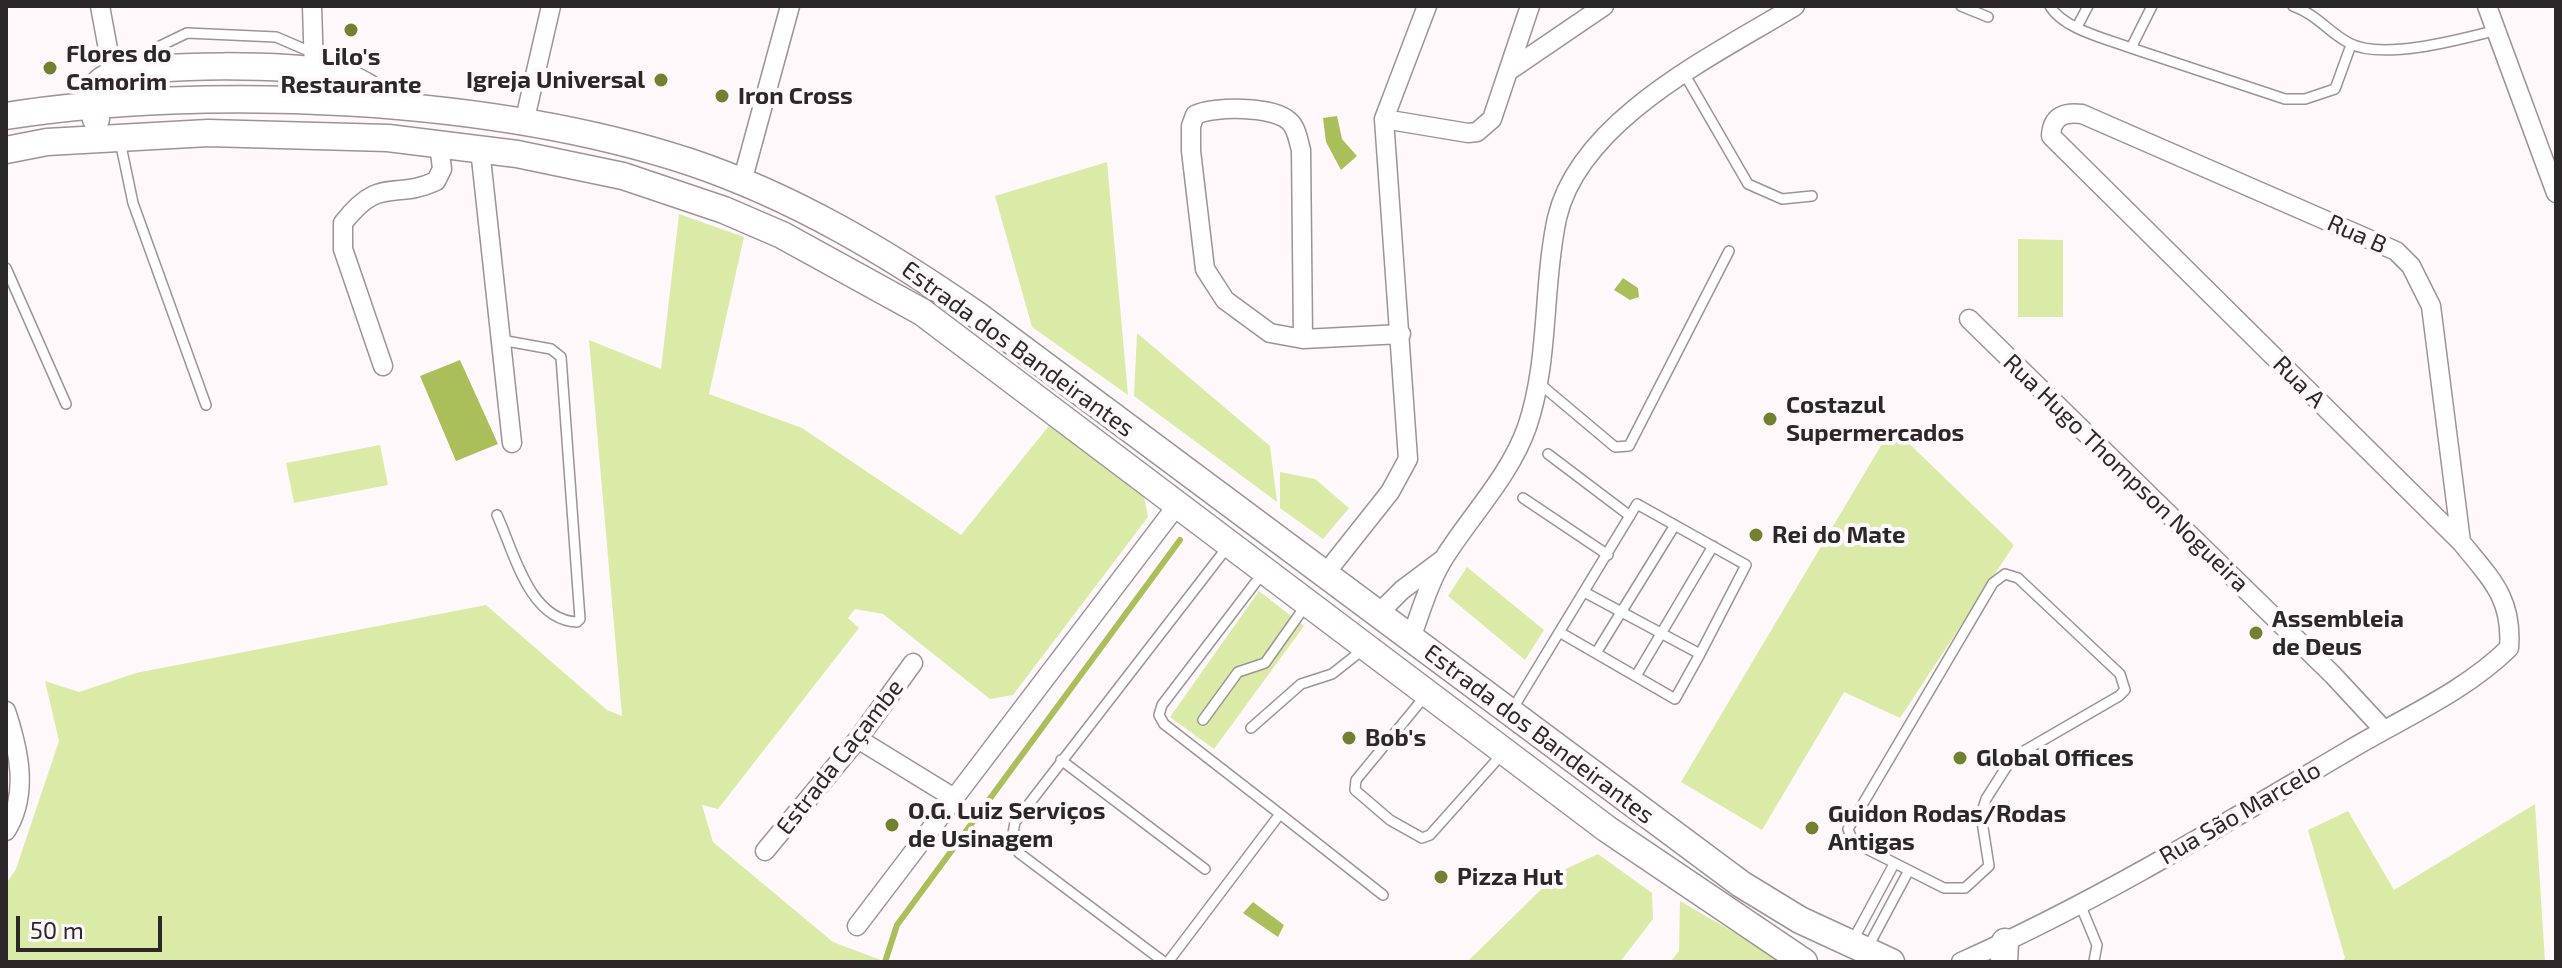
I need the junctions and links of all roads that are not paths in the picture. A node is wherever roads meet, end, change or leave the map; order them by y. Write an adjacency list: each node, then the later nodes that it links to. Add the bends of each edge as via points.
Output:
1 (100, 6): 24 (street)
2 (312, 6): 21 (street)
3 (551, 6): 31 (street)
4 (790, 6): 37 (street)
5 (1427, 6): 30 (street)
6 (1530, 6): 23 (street)
7 (1604, 6): 23 (street)
8 (1795, 6): 25 (street)
9 (1961, 6): 16 (lane)
10 (2050, 6): 17 (lane)
11 (2088, 6): 17 (lane)
12 (2152, 6): 20 (lane)
13 (2293, 6): 15 (lane)
14 (2487, 6): 18 (street)
15 (2316, 10): 19 (lane)
16 (1988, 17)
17 (2077, 27): 20 (lane)
18 (2497, 30): 19 (lane, via 2399,49); 38 (street)
19 (2351, 45): 20 (lane, via 2335,89 2305,99 2268,94)
20 (2131, 48)
21 (313, 61): 22 (main road); 24 (lane, via 276,37 187,33 158,47); 28 (main road)
22 (236, 68): 24 (main road); 26 (lane)
23 (1510, 70): 30 (street, via 1492,119 1477,132)
24 (124, 74): 27 (main road, via 95,87)
25 (1685, 75): 39 (lane, via 1748,184 1782,199); 47 (street, via 1611,129 1571,183 1558,217)
26 (237, 98): 27 (main road, Estrada dos Bandeirantes); 28 (main road, Estrada dos Bandeirantes)
27 (90, 105): 29 (main road, Estrada dos Bandeirantes); 33 (main road, via 94,117)
28 (399, 108): 31 (main road, Estrada dos Bandeirantes)
29 (6, 116)
30 (1384, 119): 43 (street)
31 (524, 123): 37 (main road, Estrada dos Bandeirantes, via 643,149)
32 (2051, 136): 57 (street, Rua A); 57 (street, Rua B, via 2058,117 2082,114 2396,251 2411,266 2431,306)
33 (119, 138): 34 (main road, Estrada dos Bandeirantes, via 208,133); 36 (main road, Estrada dos Bandeirantes); 49 (lane, via 133,203)
34 (439, 144): 35 (main road, Estrada dos Bandeirantes); 46 (street, via 442,169 436,181 371,195 343,223 343,249)
35 (480, 149): 45 (street); 53 (main road, Estrada dos Bandeirantes, via 623,176 782,235 922,312)
36 (6, 150)
37 (742, 182): 63 (main road, Estrada dos Bandeirantes, via 795,204 914,271)
38 (2556, 191)
39 (1812, 196)
40 (1729, 251): 47 (lane, via 1629,446 1615,447)
41 (6, 268): 48 (lane)
42 (1969, 319): 82 (street, Rua Hugo Thompson Nogueira)
43 (1401, 334): 44 (street); 63 (street, via 1408,459 1390,492)
44 (1303, 339): 44 (street, via 1270,333 1225,300 1205,269 1191,126 1195,115 1218,108 1267,112 1287,118 1294,128 1301,150)
45 (501, 340): 50 (street); 54 (lane, via 551,349 561,357 577,622 549,615 535,597)
46 (383, 366)
47 (1540, 384): 61 (street, via 1502,477)
48 (66, 404)
49 (206, 405)
50 (512, 443)
51 (1548, 454): 55 (lane)
52 (1523, 498): 60 (lane)
53 (1178, 504): 58 (main road, Estrada dos Bandeirantes); 86 (street)
54 (497, 515)
55 (1630, 516): 56 (lane, via 1637,504); 60 (lane)
56 (1675, 525): 59 (lane); 66 (lane)
57 (2461, 542): 72 (street, Rua A, via 2502,595 2511,624)
58 (1230, 543): 62 (main road, Estrada dos Bandeirantes); 85 (lane)
59 (1713, 546): 69 (lane); 74 (lane, via 1746,565)
60 (1608, 555): 64 (lane)
61 (1444, 558): 67 (street); 70 (street)
62 (1266, 570): 65 (main road, Estrada dos Bandeirantes); 87 (lane, via 1159,715)
63 (1325, 574): 67 (main road, Estrada dos Bandeirantes)
64 (1586, 593): 66 (lane); 68 (lane)
65 (1308, 602): 71 (main road, Estrada dos Bandeirantes); 80 (lane, via 1265,663 1238,672)
66 (1623, 612): 69 (lane); 73 (lane)
67 (1378, 614): 70 (main road, Estrada dos Bandeirantes)
68 (1561, 633): 73 (lane); 79 (lane)
69 (1663, 634): 74 (lane); 76 (lane)
70 (1411, 638): 79 (main road, Estrada dos Bandeirantes)
71 (1368, 646): 77 (main road, Estrada dos Bandeirantes); 81 (lane, via 1332,674 1301,684)
72 (2509, 648): 82 (street, Rua São Marcelo, via 2475,679)
73 (1596, 653): 76 (lane)
74 (1700, 654): 76 (lane, via 1675,699)
75 (913, 663): 83 (street, Estrada Caçambe)
76 (1636, 676)
77 (1429, 691): 84 (main road, Estrada dos Bandeirantes); 84 (lane, via 1356,780 1355,790 1390,820 1422,838 1430,835)
78 (6, 711): 88 (street, via 21,786)
79 (1509, 714): 96 (main road, Estrada dos Bandeirantes, via 1741,884)
80 (1203, 720)
81 (1251, 728)
82 (2384, 730): 94 (street, Rua São Marcelo)
83 (858, 739): 86 (street); 89 (street, Estrada Caçambe)
84 (1505, 750): 100 (main road, Estrada dos Bandeirantes, via 1607,829)
85 (1061, 760): 91 (lane); 99 (lane, via 1015,822 1012,839 1019,853)
86 (954, 798): 95 (street)
87 (1280, 814): 93 (lane); 99 (lane)
88 (6, 831)
89 (765, 851)
90 (1894, 864): 92 (lane); 92 (lane, via 1853,842 1848,829 1993,583 2011,574 2120,674 2125,690 2012,758 1981,815 1989,866 1965,888 1944,888); 96 (lane)
91 (1205, 869)
92 (1908, 872): 96 (lane)
93 (1383, 895)
94 (2079, 901): 97 (street, Rua São Marcelo); 98 (lane, via 2097,945)
95 (857, 926)
96 (1858, 947): 101 (main road, Estrada dos Bandeirantes)
97 (2004, 952): 102 (street, Rua São Marcelo)
98 (2094, 961)
99 (1166, 962)
100 (1804, 962)
101 (1891, 962)
102 (1961, 962)

